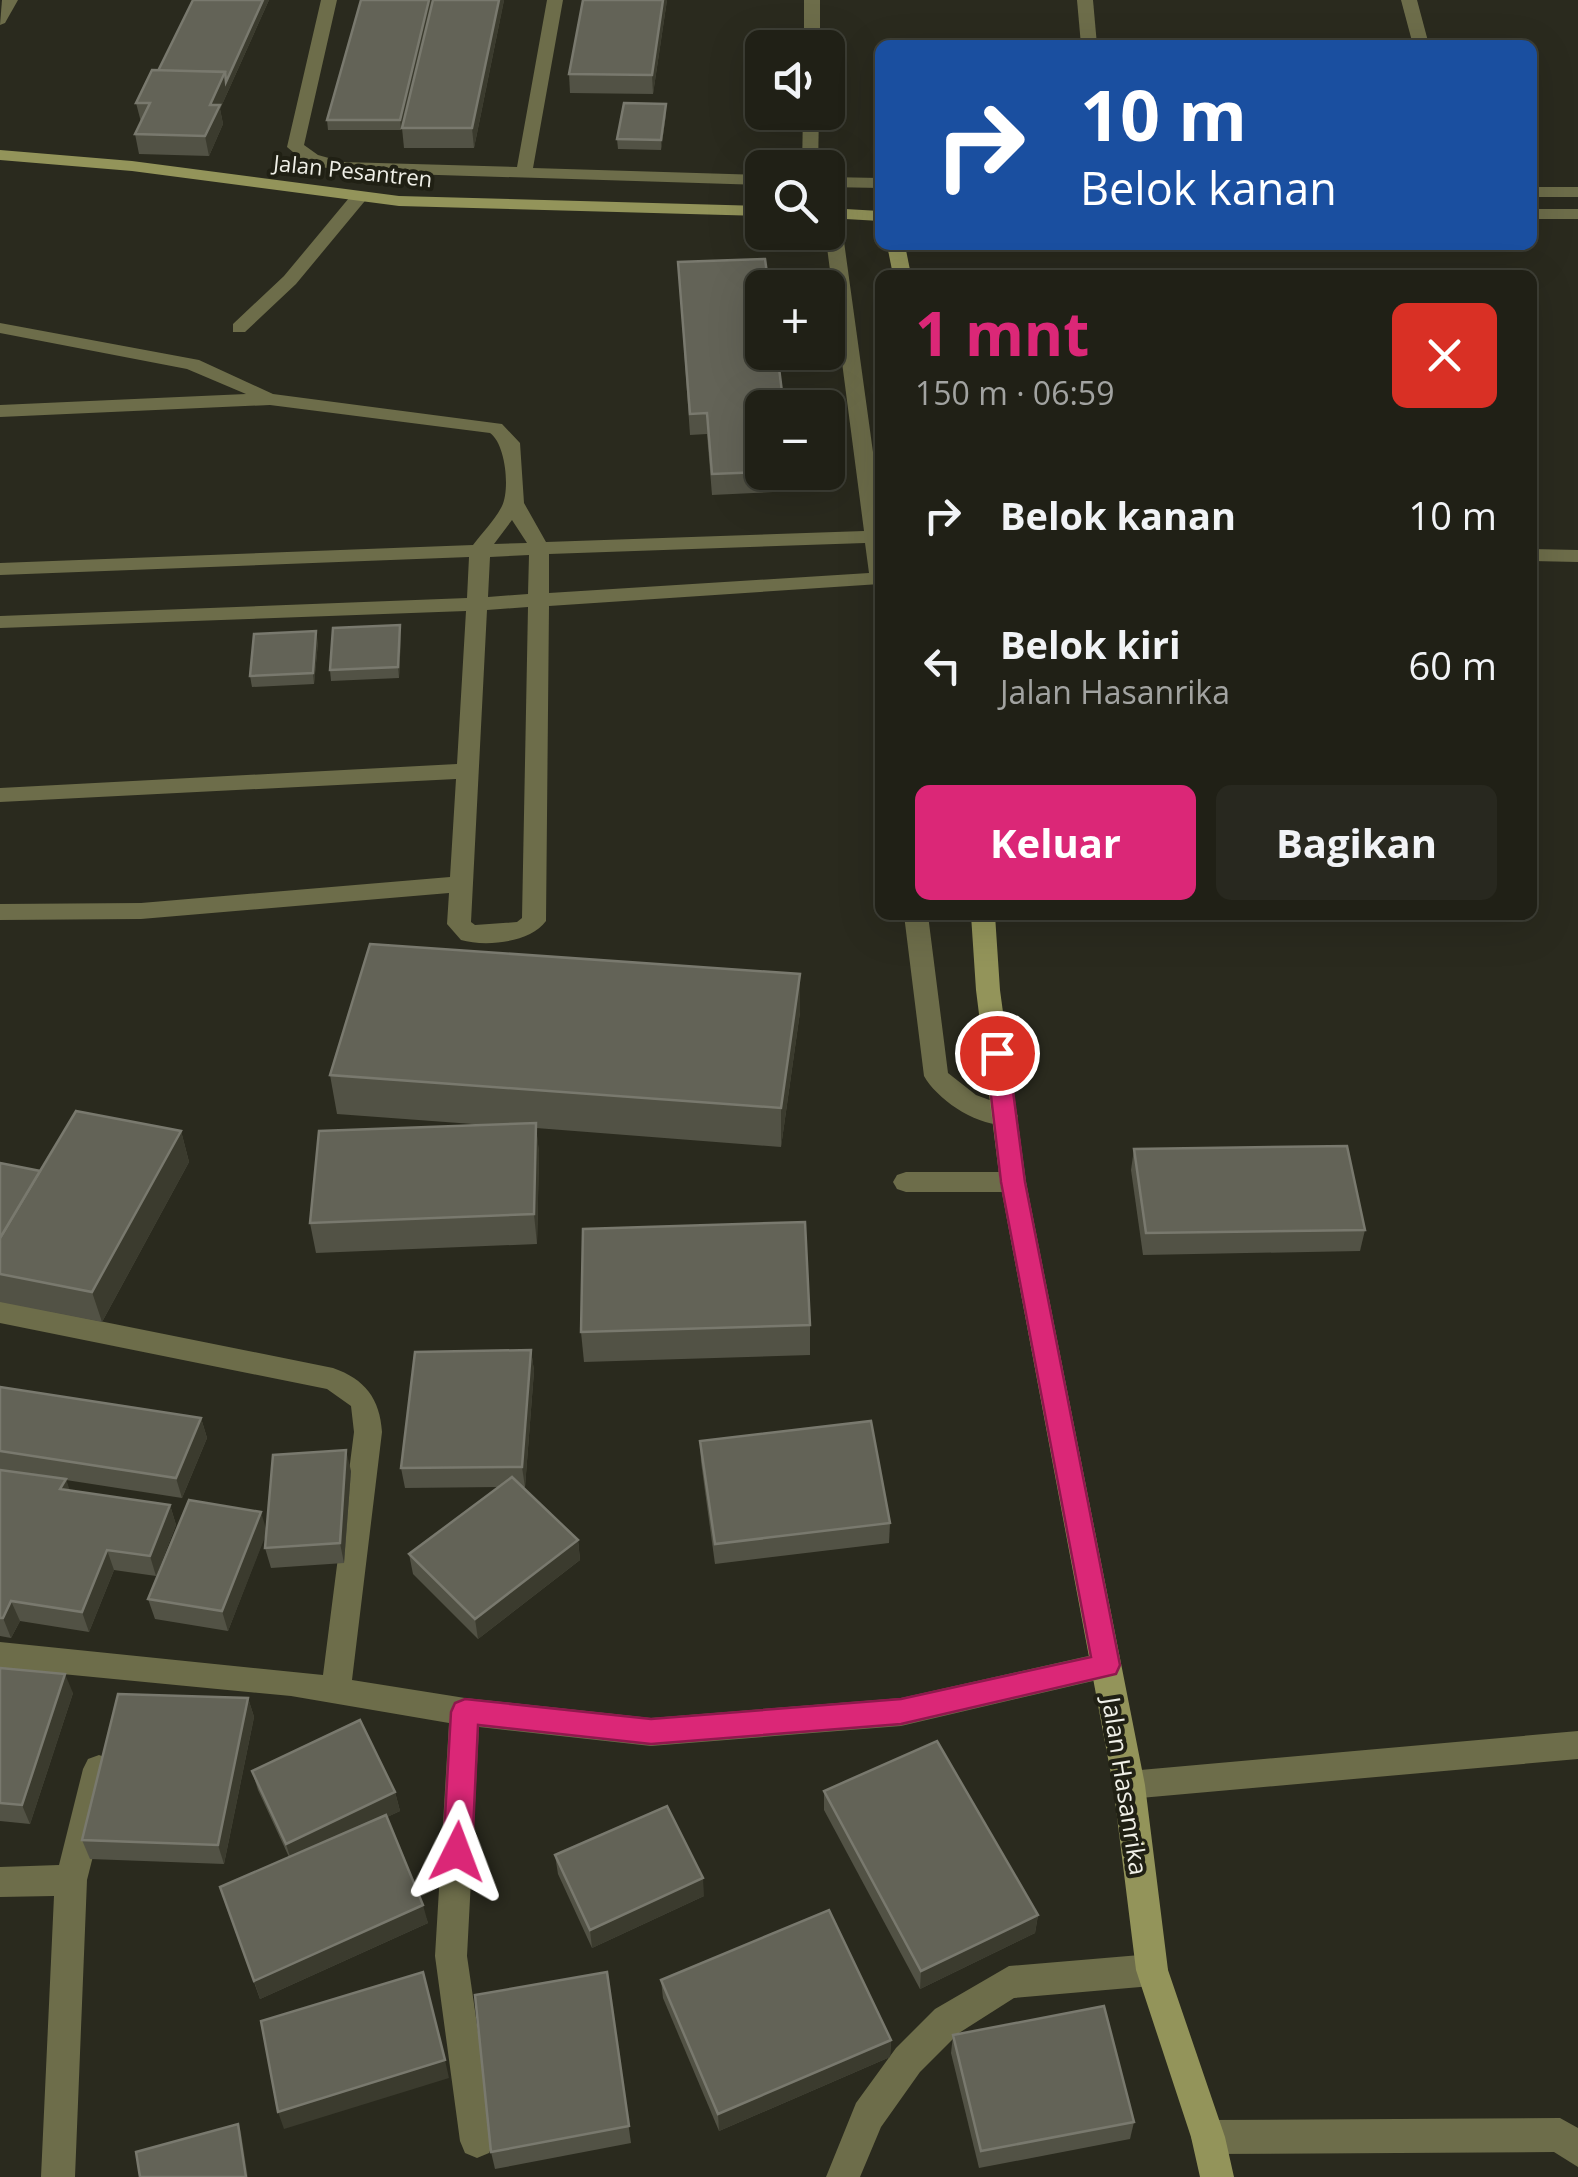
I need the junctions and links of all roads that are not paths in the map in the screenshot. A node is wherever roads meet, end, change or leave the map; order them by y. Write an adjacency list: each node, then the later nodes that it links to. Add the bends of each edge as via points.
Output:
1 (10, 0): 7 (street)
2 (328, 0): 12 (street, via 295,147 343,167)
3 (555, 0): 12 (street)
4 (812, 0): 8 (street)
5 (1085, 0): 9 (street)
6 (1408, 0): 10 (street)
7 (0, 20)
8 (812, 30)
9 (1089, 40)
10 (1420, 40)
11 (0, 156): 18 (street, Jalan Pesantren)
12 (524, 174): 13 (street)
13 (745, 180)
14 (845, 182): 15 (street)
15 (875, 183)
16 (1537, 192): 17 (street)
17 (1578, 192)
18 (360, 196): 19 (street, Jalan Pesantren); 26 (street, via 290,280)
19 (745, 211)
20 (1537, 214): 21 (street)
21 (1578, 214)
22 (875, 216): 23 (street)
23 (845, 219)
24 (834, 250): 30 (street)
25 (0, 328): 27 (street, via 192,364)
26 (239, 328)
27 (270, 398): 28 (street); 29 (street, via 495,428 514,443)
28 (0, 411)
29 (514, 502): 32 (street); 33 (street)
30 (875, 529)
31 (875, 536): 32 (street)
32 (539, 547): 33 (street); 38 (street)
33 (480, 550): 36 (street); 39 (street)
34 (1537, 555): 35 (street)
35 (1578, 556)
36 (0, 568)
37 (875, 577): 38 (street)
38 (540, 600): 39 (street); 43 (street, via 532,927 469,934 459,924)
39 (476, 604): 40 (street); 41 (street)
40 (0, 622)
41 (470, 771): 42 (street); 43 (street)
42 (0, 795)
43 (462, 884): 44 (street, via 142,911)
44 (0, 912)
45 (917, 920): 47 (street, via 936,1076 964,1102)
46 (983, 920): 47 (street, Jalan Hasanrika)
47 (1005, 1116): 49 (street, Jalan Hasanrika)
48 (906, 1182): 49 (street)
49 (1013, 1182): 52 (street, Jalan Hasanrika)
50 (0, 1312): 54 (street, via 333,1379 357,1393 367,1406 368,1432)
51 (0, 1655): 53 (street)
52 (1106, 1665): 56 (street, via 901,1712 651,1732); 59 (street, Jalan Hasanrika)
53 (125, 1668): 54 (street); 55 (street)
54 (336, 1690): 56 (street)
55 (115, 1706)
56 (465, 1712): 64 (street, via 451,1956)
57 (1578, 1744): 59 (street)
58 (106, 1745): 60 (street)
59 (1129, 1784): 62 (street, Jalan Hasanrika)
60 (71, 1880): 61 (street); 66 (street)
61 (0, 1882)
62 (1152, 1970): 63 (street, Jalan Hasanrika); 67 (street, via 1009,1982 947,2021 868,2115)
63 (1208, 2136): 65 (street, via 1560,2135); 68 (street, Jalan Hasanrika)
64 (477, 2141)
65 (1578, 2150)
66 (58, 2177)
67 (844, 2177)
68 (1217, 2177)

